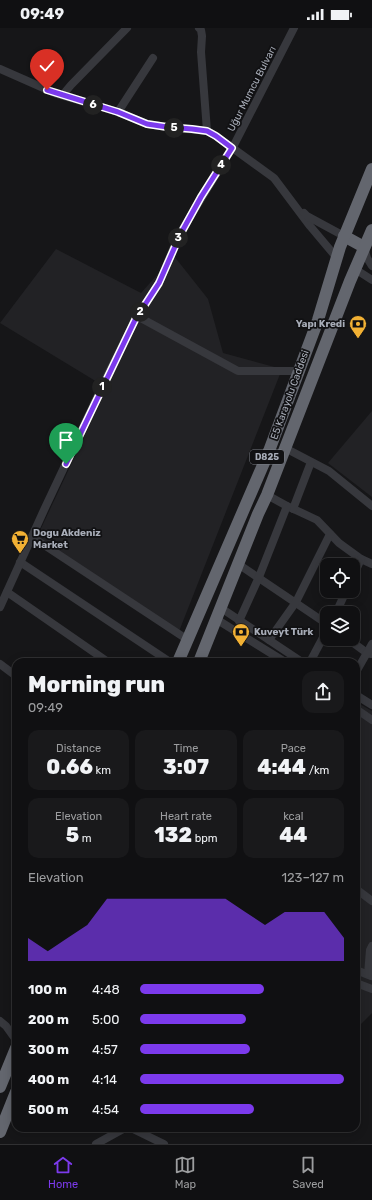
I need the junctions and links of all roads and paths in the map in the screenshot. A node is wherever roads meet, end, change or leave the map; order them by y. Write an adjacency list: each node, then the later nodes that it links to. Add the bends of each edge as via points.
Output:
1 (127, 28): 6 (street, via 71,85)
2 (294, 28): 9 (street, Uğur Mumcu Bulvarı)
3 (200, 29): 8 (street)
4 (153, 58): 7 (street)
5 (0, 69): 6 (street)
6 (65, 96): 7 (street)
7 (118, 112): 8 (street, via 147,124)
8 (207, 131): 9 (street)
9 (232, 148): 11 (street, via 274,178); 19 (street, Uğur Mumcu Bulvarı, via 201,197 180,235 159,283)
10 (372, 169): 13 (highway, E5 Karayolu Caddesi / D825)
11 (292, 202): 13 (street, via 307,216); 15 (street)
12 (372, 230): 14 (highway, E5 Karayolu Caddesi / D825)
13 (344, 236): 14 (highway); 15 (highway, E5 Karayolu Caddesi / D825)
14 (364, 248): 16 (street); 17 (highway, E5 Karayolu Caddesi / D825)
15 (337, 258): 17 (highway); 20 (highway, E5 Karayolu Caddesi / D825)
16 (372, 266)
17 (355, 269): 18 (street); 21 (highway, E5 Karayolu Caddesi / D825)
18 (372, 280)
19 (138, 316): 20 (street, via 238,371); 27 (street, Uğur Mumcu Bulvarı)
20 (299, 370): 39 (highway, E5 Karayolu Caddesi / D825, via 269,452)
21 (285, 448): 22 (street); 23 (highway, E5 Karayolu Caddesi / D825)
22 (311, 462): 24 (street, via 329,471); 25 (street)
23 (267, 495): 25 (street); 30 (highway, E5 Karayolu Caddesi / D825)
24 (372, 506)
25 (290, 507): 26 (street, via 317,520); 32 (street)
26 (330, 534): 28 (street); 34 (street)
27 (32, 536): 29 (street, Uğur Mumcu Bulvarı); 39 (street)
28 (361, 559): 31 (street)
29 (20, 562): 33 (street, Uğur Mumcu Bulvarı); 46 (street)
30 (238, 564): 32 (street); 36 (highway, E5 Karayolu Caddesi / D825)
31 (372, 564)
32 (259, 577): 34 (street); 38 (street)
33 (7, 592): 35 (street, Uğur Mumcu Bulvarı); 45 (street)
34 (296, 602): 37 (street); 40 (street)
35 (0, 607)
36 (218, 613): 38 (street); 48 (highway, E5 Karayolu Caddesi / D825); 49 (street)
37 (320, 619)
38 (239, 621): 40 (street)
39 (188, 640): 47 (highway, E5 Karayolu Caddesi / D825)
40 (269, 640): 50 (street)
41 (320, 643): 51 (street)
42 (372, 644): 44 (street)
43 (359, 646): 44 (street)
44 (370, 653): 53 (street)
45 (102, 658)
46 (164, 658)
47 (180, 658)
48 (201, 658)
49 (280, 658)
50 (296, 658)
51 (312, 658)
52 (0, 664): 54 (street)
53 (360, 667)
54 (12, 673)
55 (360, 698): 56 (street)
56 (372, 705)
57 (360, 712): 58 (street)
58 (372, 720)
59 (360, 891): 60 (street)
60 (372, 901)
61 (372, 946): 63 (street)
62 (360, 971): 63 (street)
63 (370, 975)
64 (360, 984): 65 (street)
65 (372, 989)
66 (0, 1021): 67 (street)
67 (12, 1034)
68 (12, 1058): 69 (highway)
69 (0, 1087)
70 (12, 1102): 71 (highway)
71 (0, 1132)
72 (118, 1132): 74 (street)
73 (139, 1132): 75 (street)
74 (96, 1144)
75 (164, 1144)

